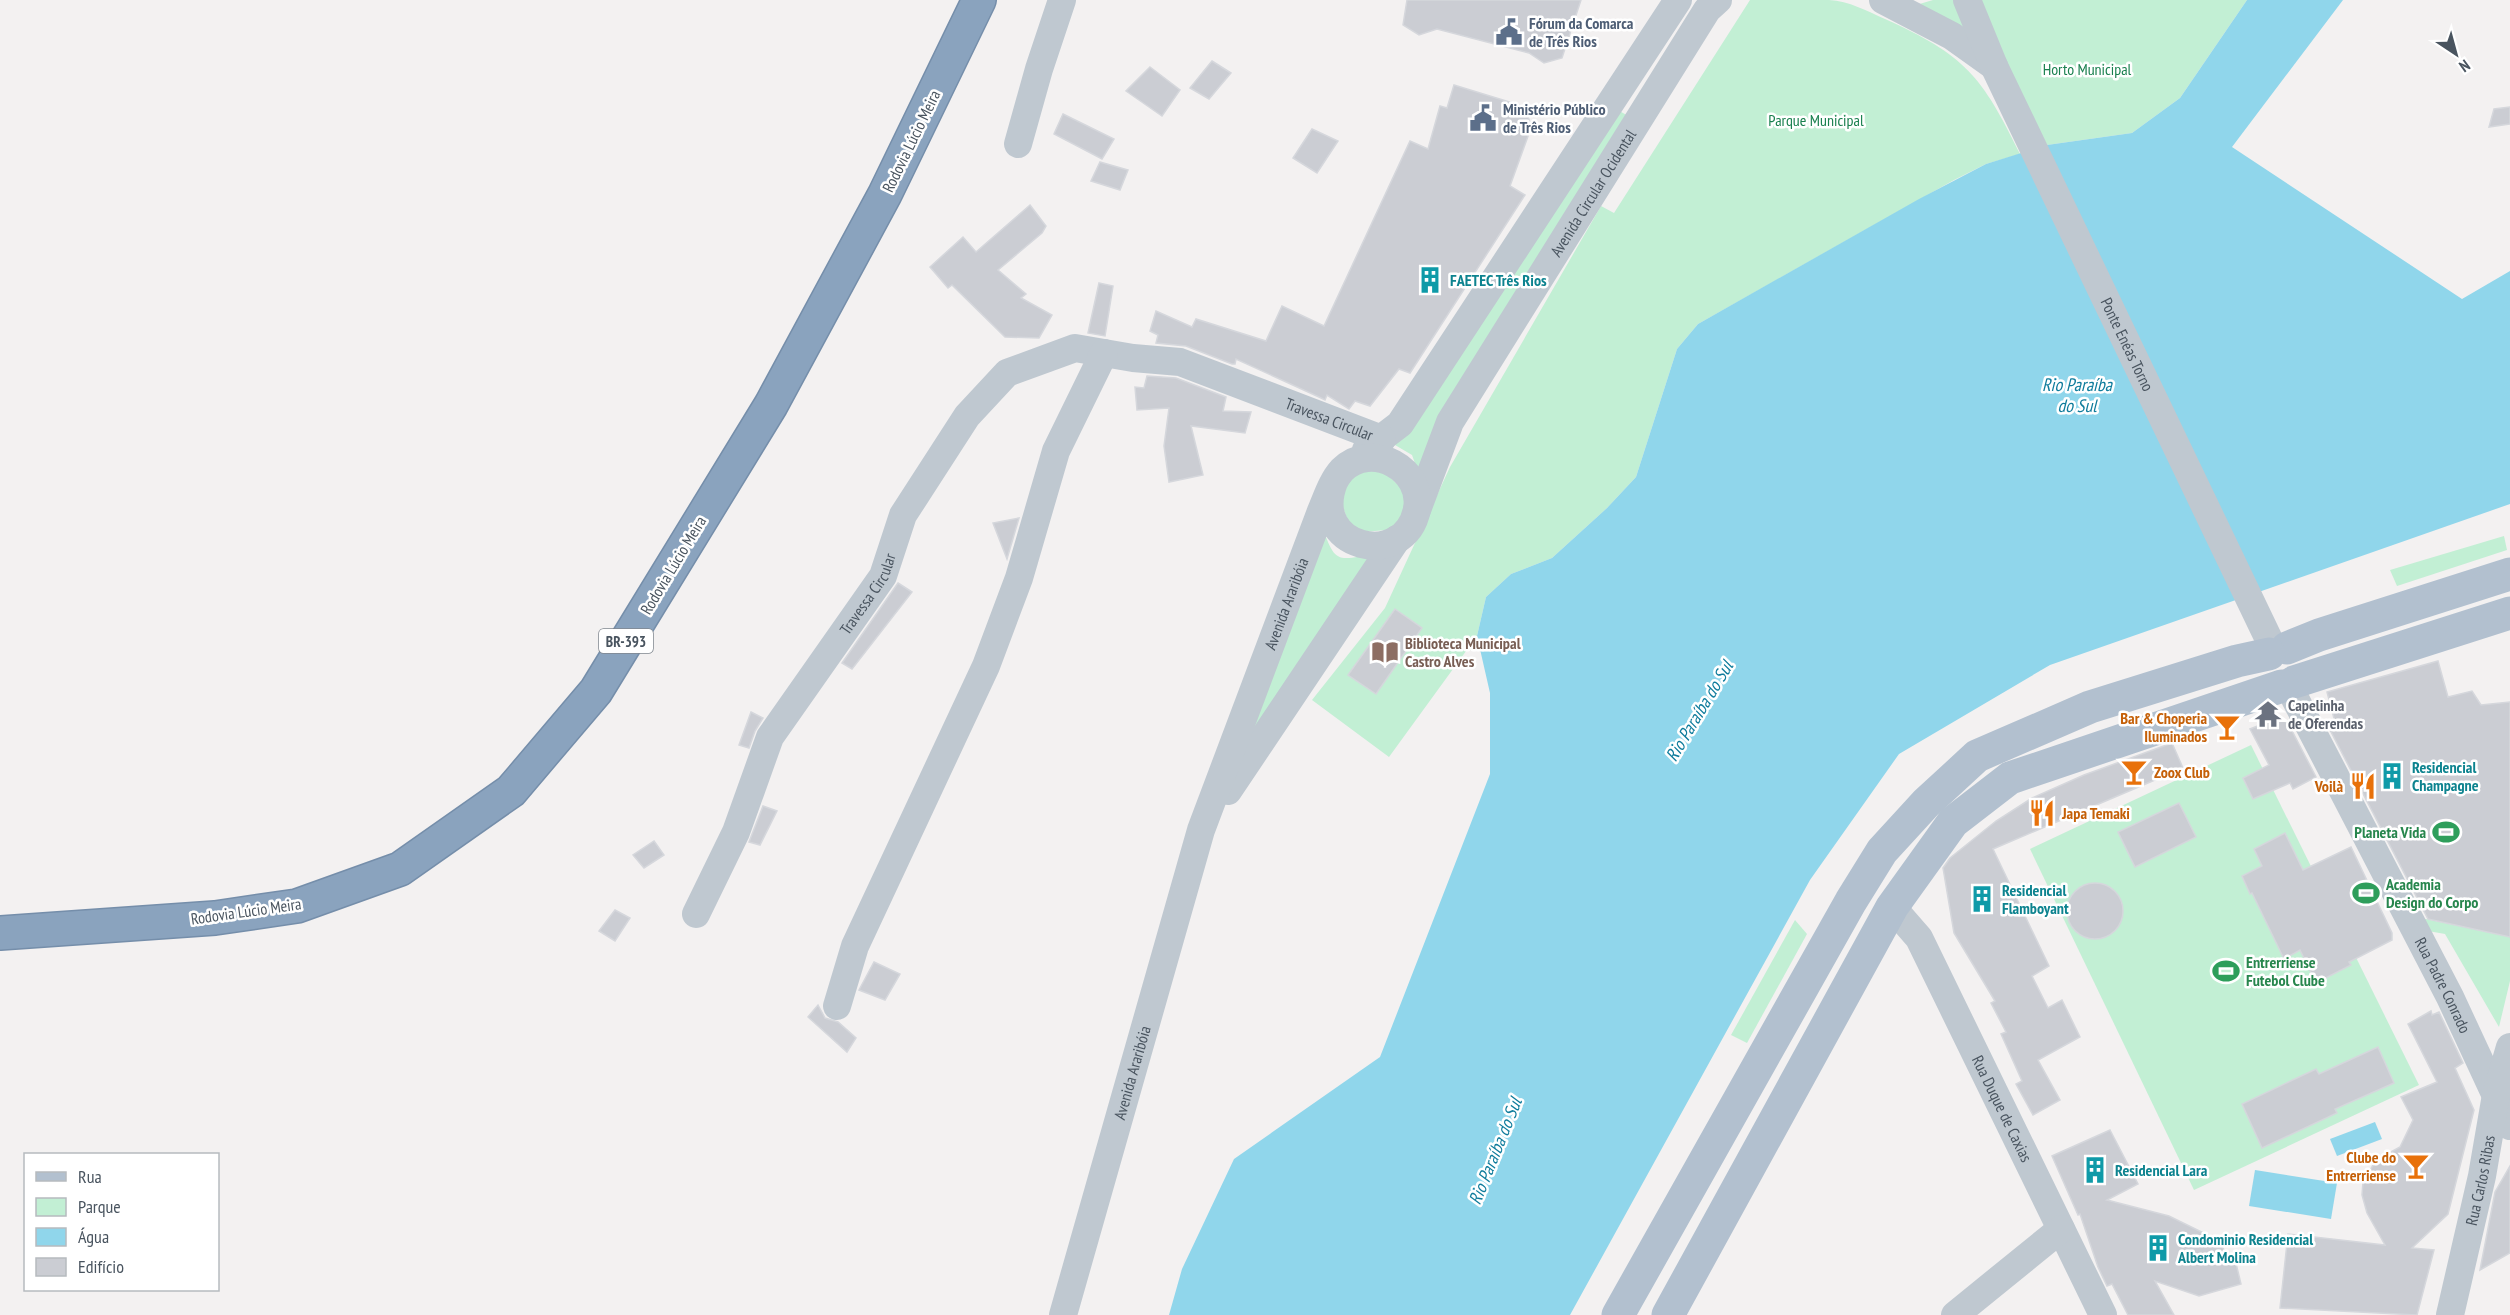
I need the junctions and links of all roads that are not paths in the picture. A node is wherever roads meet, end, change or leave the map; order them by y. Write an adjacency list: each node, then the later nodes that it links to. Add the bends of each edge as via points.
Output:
1 (979, 0): 24 (highway, Rodovia Lúcio Meira / BR-393, via 885,194 771,405 596,691 511,791 400,869 297,906 215,918)
2 (1062, 0): 11 (street)
3 (1678, 0): 9 (street, Avenida Circular Ocidental)
4 (1718, 0): 10 (street, Avenida Circular Ocidental, via 1707,10)
5 (1884, 0): 6 (street); 8 (street, via 1952,36)
6 (1906, 0)
7 (1967, 0): 8 (street, Ponte Enéas Torno)
8 (1994, 66): 19 (street, Ponte Enéas Torno)
9 (1617, 92): 10 (street); 13 (street, Avenida Circular Ocidental, via 1400,424)
10 (1646, 109): 15 (street, Avenida Circular Ocidental, via 1450,422)
11 (1018, 144)
12 (1104, 353): 13 (street, Travessa Circular, via 1180,362); 23 (street, Travessa Circular, via 1075,348 1007,374 967,416 903,515 883,576 770,737 736,832); 25 (street, via 1056,451 1019,578 986,666 855,946)
13 (1382, 439): 14 (street, Avenida Circular Ocidental)
14 (1339, 476): 15 (street, via 1351,464 1370,458 1398,465 1416,488); 16 (street, via 1329,504 1343,535 1363,545 1386,544); 21 (street, Avenida Araribóia, via 1321,511)
15 (1414, 518): 16 (street, Avenida Circular Ocidental)
16 (1397, 539): 21 (street, Avenida Araribóia)
17 (2510, 574): 19 (main road, via 2319,635)
18 (2510, 613): 20 (main road)
19 (2273, 643): 20 (main road, via 2264,671 2270,681); 31 (main road, via 2237,661 2090,707 1977,756 1926,803 1882,851 1851,901)
20 (2288, 685): 22 (main road, via 2010,778 1953,822); 27 (street, Rua Padre Conrado)
21 (1201, 830): 30 (street, Avenida Araribóia)
22 (1892, 907): 29 (street, Rua Duque de Caxias, via 1919,938); 32 (main road)
23 (696, 914)
24 (0, 933)
25 (837, 1006)
26 (2510, 1047): 27 (street, Rua Carlos Ribas)
27 (2496, 1095): 28 (street, Rua Padre Conrado); 35 (street, Rua Carlos Ribas)
28 (2510, 1126)
29 (2061, 1229): 33 (street); 34 (street, Rua Duque de Caxias)
30 (1063, 1315)
31 (1618, 1315)
32 (1668, 1315)
33 (1955, 1315)
34 (2103, 1315)
35 (2450, 1315)

